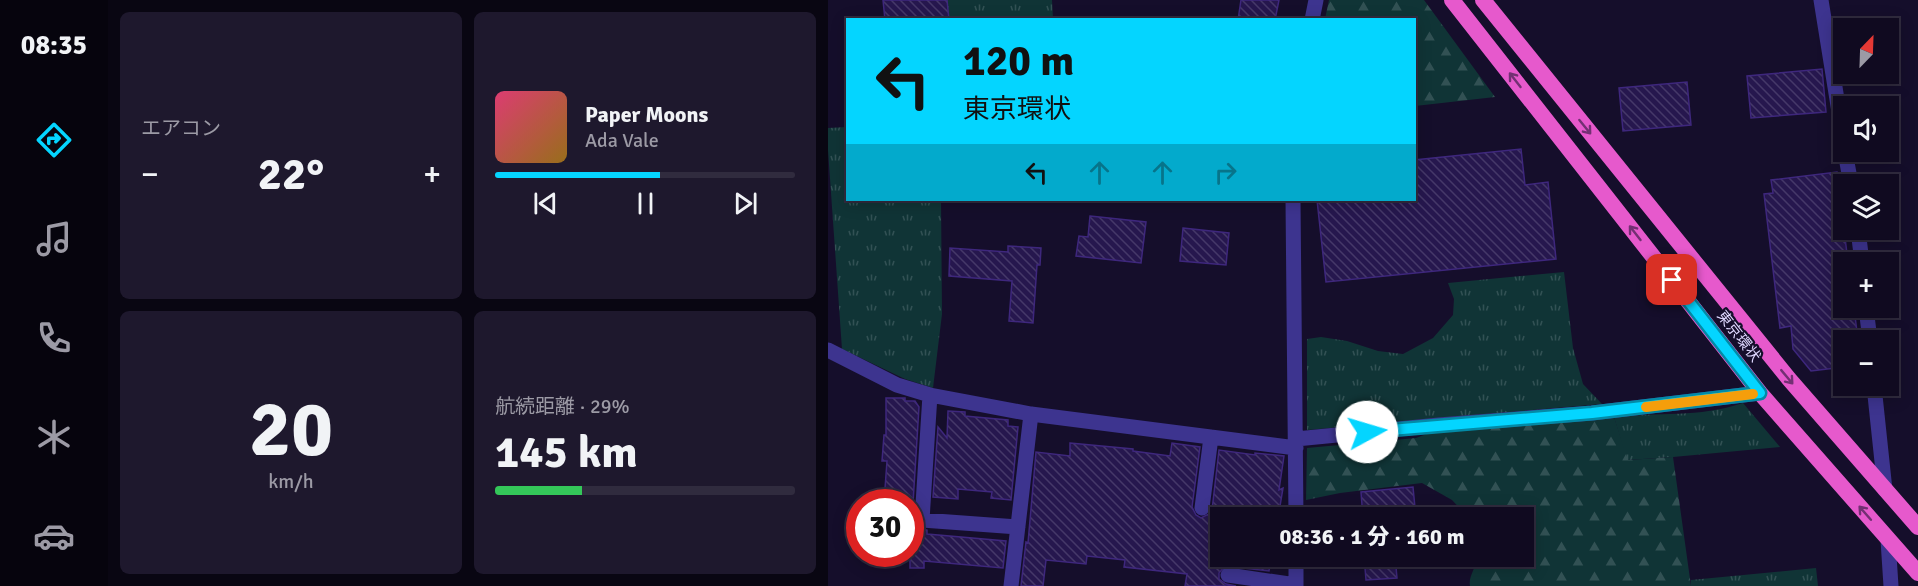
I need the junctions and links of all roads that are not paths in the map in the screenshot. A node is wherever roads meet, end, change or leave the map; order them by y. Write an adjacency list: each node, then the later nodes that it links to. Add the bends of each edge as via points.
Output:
1 (1316, 0): 5 (street)
2 (1452, 0): 9 (highway, 東京環状, one-way to 2)
3 (1483, 0): 15 (highway, 東京環状, one-way to 15, via 1789,379)
4 (1821, 0): 6 (street)
5 (1312, 18)
6 (1836, 96)
7 (1293, 201): 14 (street)
8 (828, 350): 10 (street, via 897,385)
9 (1760, 393): 14 (street); 20 (highway, 東京環状, one-way to 9)
10 (930, 395): 12 (street); 18 (street, via 922,520)
11 (1875, 396): 15 (street)
12 (1031, 414): 13 (street); 18 (street)
13 (1211, 437): 14 (street); 17 (street)
14 (1296, 443): 16 (street)
15 (1885, 490): 19 (highway, 東京環状)
16 (1296, 507)
17 (1202, 508)
18 (1018, 527): 24 (street)
19 (1918, 527)
20 (1888, 540): 22 (highway, 東京環状); 26 (street)
21 (1296, 567): 25 (street)
22 (1918, 573)
23 (1228, 575): 25 (street)
24 (1011, 586)
25 (1296, 586)
26 (1891, 586)

